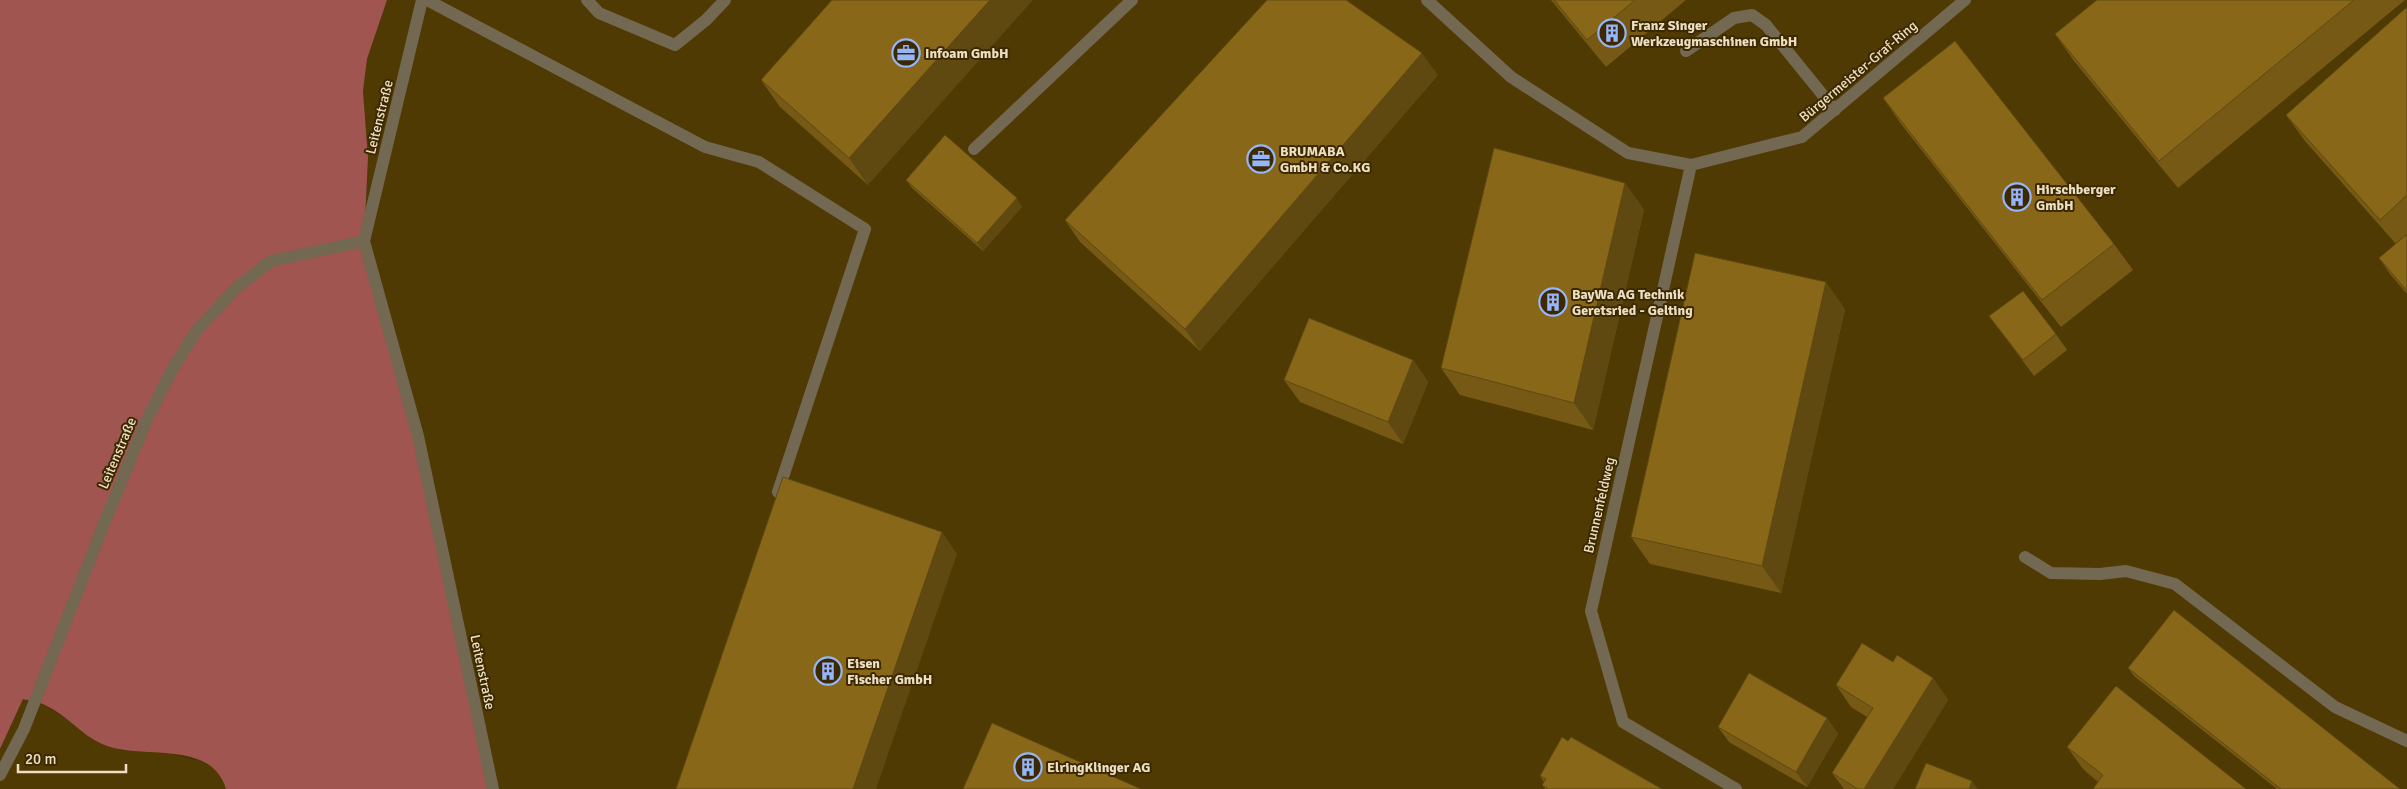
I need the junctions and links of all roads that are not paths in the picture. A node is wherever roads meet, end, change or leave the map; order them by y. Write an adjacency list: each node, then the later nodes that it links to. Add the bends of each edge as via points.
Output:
1 (422, 0): 12 (street, Leitenstraße)
2 (427, 0): 13 (street, via 704,147 759,162 865,229)
3 (586, 0): 4 (street, via 599,13 675,45)
4 (725, 0)
5 (1132, 0): 10 (street)
6 (1427, 0): 11 (street, Bürgermeister-Graf-Ring, via 1511,77 1628,153)
7 (1965, 0): 9 (street, Bürgermeister-Graf-Ring)
8 (1686, 51): 9 (street, via 1734,18 1752,15 1766,25)
9 (1835, 110): 11 (street, Bürgermeister-Graf-Ring, via 1802,137)
10 (974, 149)
11 (1691, 165): 18 (street, Brunnenfeldweg, via 1591,611 1623,722)
12 (364, 241): 16 (street, Leitenstraße, via 271,261 236,288 197,330 147,419 24,729); 17 (street, Leitenstraße, via 418,436)
13 (774, 504)
14 (2025, 557): 15 (street, via 2051,573 2126,571 2175,584 2335,707)
15 (2407, 741)
16 (0, 775)
17 (493, 789)
18 (1736, 789)

